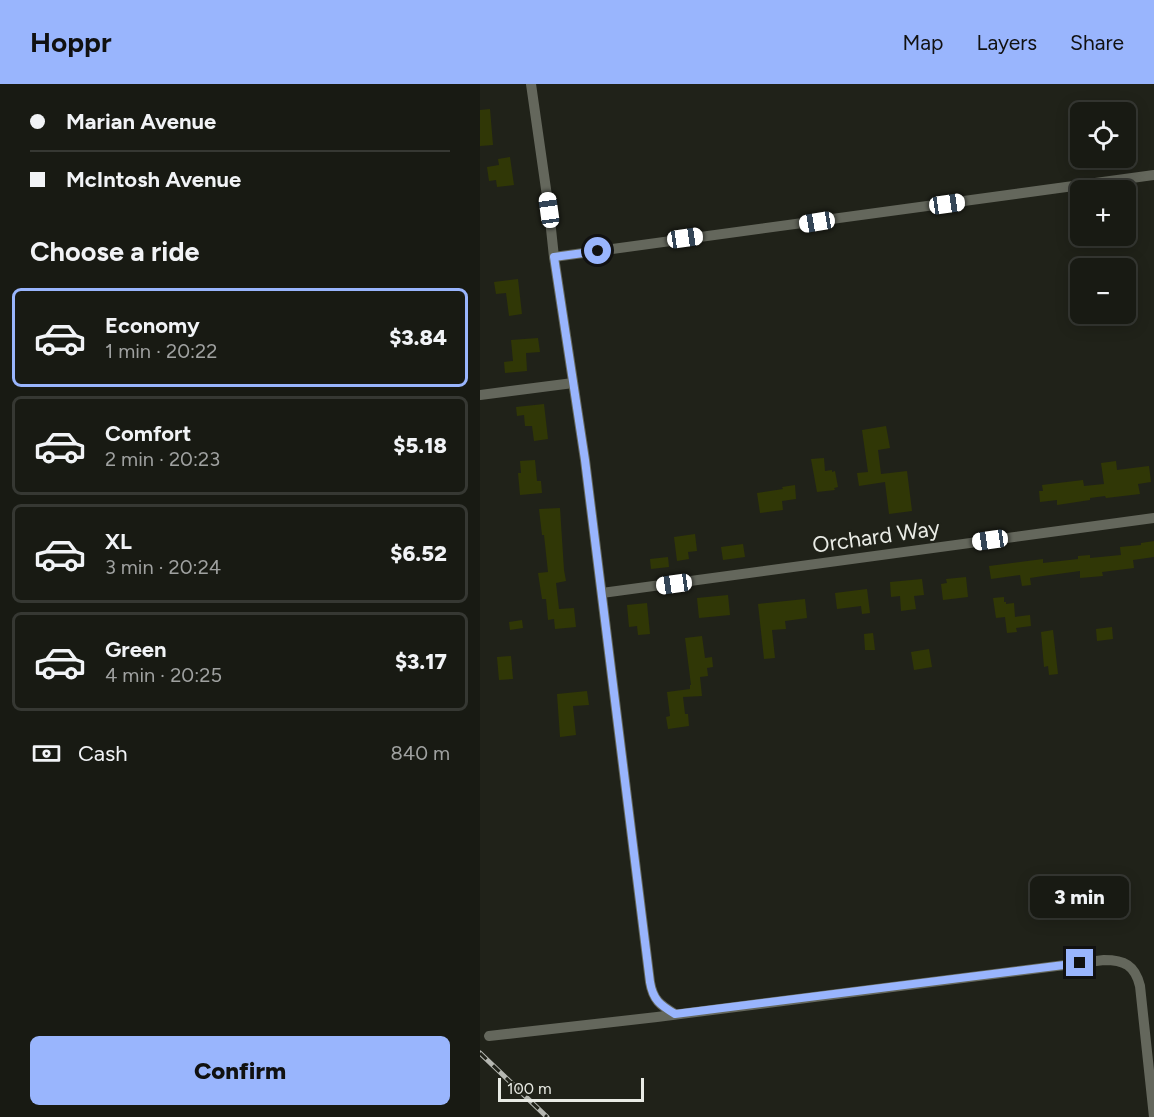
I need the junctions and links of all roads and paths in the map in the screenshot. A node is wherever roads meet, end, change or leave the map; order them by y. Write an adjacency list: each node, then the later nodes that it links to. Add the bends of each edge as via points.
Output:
1 (531, 84): 3 (street)
2 (1154, 175): 3 (street)
3 (554, 257): 4 (street)
4 (573, 383): 5 (street); 7 (street)
5 (480, 395)
6 (1154, 518): 7 (street, Orchard Way)
7 (602, 593): 8 (street, via 650,982 657,1001)
8 (675, 1014): 9 (street); 10 (street, via 1115,960 1132,968 1140,986)
9 (489, 1036)
10 (1154, 1117)

